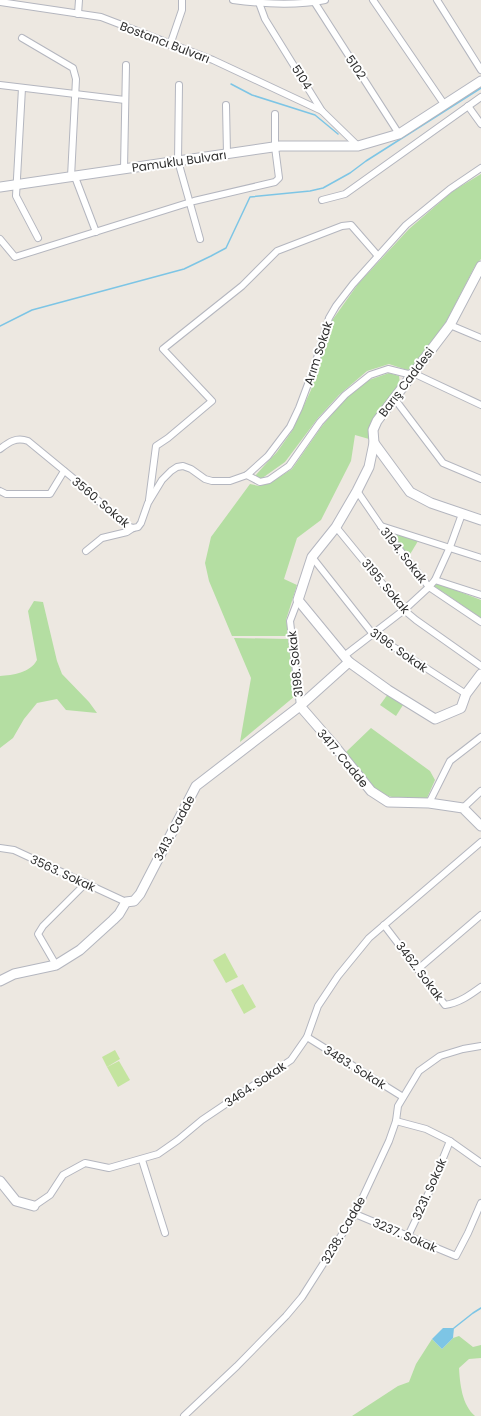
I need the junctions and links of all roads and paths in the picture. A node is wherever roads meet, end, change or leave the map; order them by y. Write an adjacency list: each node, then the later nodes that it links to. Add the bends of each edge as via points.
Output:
1 (79, 0): 10 (street)
2 (182, 0): 12 (street, via 182,10)
3 (233, 0): 9 (street)
4 (325, 0): 8 (street)
5 (373, 0): 22 (street)
6 (437, 0): 14 (street)
7 (2, 1): 10 (street, Bostancı Bulvarı)
8 (313, 1): 9 (street); 28 (street, 5102)
9 (258, 2): 25 (street, 5104, via 265,19)
10 (78, 14): 12 (street, Bostancı Bulvarı, via 101,17)
11 (22, 38): 19 (street, via 73,68 76,79)
12 (170, 45): 25 (street, Bostancı Bulvarı, via 213,60)
13 (126, 65): 21 (street)
14 (481, 70)
15 (481, 80): 22 (street, Pamuklu Bulvarı)
16 (0, 85): 18 (street)
17 (179, 86): 32 (street)
18 (22, 88): 19 (street); 36 (street)
19 (75, 94): 21 (street); 35 (street)
20 (481, 97): 24 (street)
21 (125, 100): 34 (street)
22 (444, 104): 28 (street, Pamuklu Bulvarı)
23 (226, 105): 31 (street)
24 (468, 106): 27 (street); 38 (street, via 345,194)
25 (322, 110): 29 (street, 5104)
26 (275, 114): 30 (street)
27 (481, 124)
28 (399, 134): 29 (street, Pamuklu Bulvarı)
29 (358, 146): 30 (street, Pamuklu Bulvarı)
30 (275, 147): 31 (street, Pamuklu Bulvarı); 39 (street, via 278,178 275,182)
31 (227, 154): 32 (street, Pamuklu Bulvarı)
32 (178, 161): 34 (street, Pamuklu Bulvarı); 39 (street)
33 (481, 168): 44 (street, Arım Sokak, via 427,207 406,225)
34 (124, 169): 35 (street, Pamuklu Bulvarı)
35 (73, 177): 36 (street, Pamuklu Bulvarı); 40 (street)
36 (16, 185): 37 (street, Pamuklu Bulvarı); 41 (street, via 16,196)
37 (0, 187)
38 (322, 200)
39 (190, 203): 40 (street); 43 (street)
40 (96, 232): 42 (street, via 15,257)
41 (38, 238)
42 (0, 239)
43 (200, 239)
44 (378, 256): 56 (street, Arım Sokak, via 353,284 329,318 314,368 290,428 268,456); 60 (street, via 351,225 342,226 277,251 242,286 163,349 212,401 156,446)
45 (480, 267): 46 (street, Barış Caddesi)
46 (450, 324): 47 (street); 49 (street, Barış Caddesi)
47 (481, 338)
48 (402, 373): 49 (street); 50 (street); 56 (street, via 388,369 363,380 320,422 289,466 269,480 260,482)
49 (413, 373): 50 (street, Barış Caddesi); 52 (street)
50 (404, 385): 51 (street, Barış Caddesi)
51 (394, 398): 53 (street, Barış Caddesi, via 373,430); 57 (street, via 443,463)
52 (481, 405)
53 (374, 443): 59 (street, Barış Caddesi, via 369,467); 61 (street, via 410,492)
54 (0, 449): 55 (street, 3560. Sokak, via 14,440 28,441)
55 (64, 471): 58 (street, via 50,494 6,494); 65 (street, 3560. Sokak, via 125,525)
56 (247, 475): 60 (street, Arım Sokak, via 230,481 212,481 191,469 178,467 162,480)
57 (481, 479)
58 (0, 491)
59 (357, 491): 63 (street, 3194. Sokak); 64 (street, Barış Caddesi)
60 (148, 503): 65 (street, via 141,523)
61 (462, 514): 62 (street); 66 (street)
62 (481, 520)
63 (381, 526): 66 (street); 71 (street, 3194. Sokak)
64 (336, 527): 68 (street, Barış Caddesi); 74 (street, 3195. Sokak)
65 (133, 528): 67 (street, 3560. Sokak, via 102,538)
66 (450, 547): 69 (street); 70 (street)
67 (86, 551)
68 (312, 557): 73 (street, Barış Caddesi); 76 (street, 3196. Sokak)
69 (481, 558)
70 (435, 580): 71 (street); 72 (street)
71 (430, 587): 74 (street); 75 (street, 3194. Sokak)
72 (481, 595)
73 (298, 600): 77 (street); 81 (street, 3198. Sokak, via 290,621)
74 (404, 610): 76 (street); 78 (street, 3195. Sokak)
75 (481, 622)
76 (372, 633): 77 (street); 80 (street, 3196. Sokak)
77 (347, 659): 80 (street, via 388,690 435,719 461,708); 81 (street, 3413. Cadde)
78 (481, 666)
79 (481, 674): 80 (street)
80 (466, 694)
81 (300, 706): 84 (street, 3417. Cadde, via 371,791 388,802); 90 (street, 3413. Cadde, via 196,786 140,894 134,901)
82 (481, 737): 84 (street, via 450,761)
83 (481, 791): 85 (street)
84 (430, 803): 85 (street, 3417. Cadde)
85 (463, 808): 86 (street)
86 (481, 826)
87 (481, 842): 92 (street, 3464. Sokak)
88 (0, 848): 89 (street, 3563. Sokak, via 14,850)
89 (86, 883): 90 (street, 3563. Sokak); 93 (street, via 38,934)
90 (126, 902): 93 (street, 3413. Cadde, via 118,914 90,942)
91 (481, 915): 94 (street)
92 (384, 925): 94 (street, 3462. Sokak); 97 (street, 3464. Sokak, via 369,938 338,976 318,1006)
93 (56, 965): 95 (street, 3413. Cadde, via 14,974)
94 (418, 969): 96 (street, 3462. Sokak, via 445,1005 453,1004)
95 (0, 981)
96 (481, 987)
97 (307, 1037): 99 (street, 3483. Sokak); 102 (street, 3464. Sokak, via 290,1060 202,1120 158,1154)
98 (481, 1046): 99 (street, 3238. Cadde, via 440,1056 419,1071)
99 (403, 1097): 100 (street, 3238. Cadde, via 398,1106)
100 (396, 1121): 101 (street, via 426,1129); 107 (street, 3238. Cadde)
101 (450, 1141): 103 (street); 109 (street, 3231. Sokak)
102 (142, 1160): 106 (street, 3464. Sokak, via 109,1168 85,1163 63,1175 50,1195); 108 (street)
103 (481, 1163)
104 (0, 1181): 106 (street, via 16,1201)
105 (481, 1203): 109 (street, 3237. Sokak, via 456,1256)
106 (34, 1206)
107 (355, 1214): 109 (street, 3237. Sokak); 110 (street, 3238. Cadde, via 310,1285 286,1316)
108 (165, 1233)
109 (408, 1236)
110 (184, 1416)

